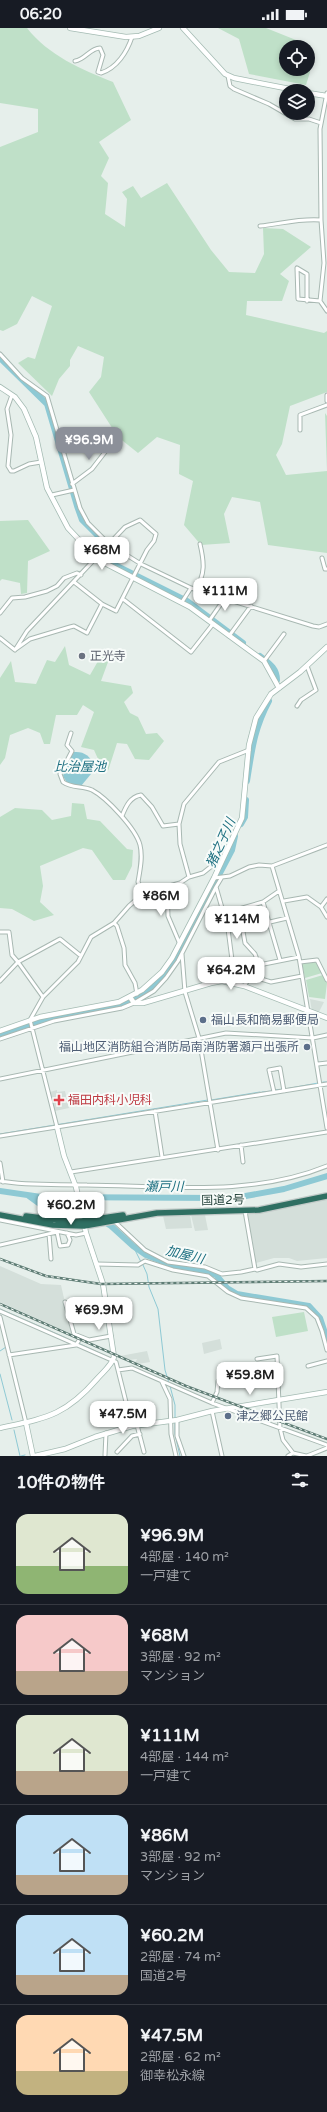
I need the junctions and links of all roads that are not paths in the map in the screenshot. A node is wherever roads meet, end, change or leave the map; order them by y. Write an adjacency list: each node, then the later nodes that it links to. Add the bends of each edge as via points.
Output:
1 (70, 28): 4 (street)
2 (159, 28): 4 (street)
3 (183, 28): 6 (street, via 217,68)
4 (132, 37): 5 (street, via 124,55 107,72 98,72 103,55 100,48)
5 (75, 61)
6 (228, 76): 7 (street); 11 (street, via 230,86 234,90 269,104 295,119 309,119)
7 (279, 87)
8 (327, 93): 10 (street)
9 (315, 94): 10 (street)
10 (327, 96): 11 (street)
11 (321, 123): 12 (street)
12 (321, 220): 13 (street, via 308,219); 15 (street)
13 (260, 226)
14 (327, 236): 15 (street)
15 (322, 238): 17 (street, via 324,263)
16 (307, 301): 16 (street, via 298,299 297,268 307,274); 17 (street)
17 (320, 301): 18 (street)
18 (327, 311)
19 (0, 354): 28 (street, via 22,378 47,396)
20 (0, 387): 21 (street)
21 (12, 394): 27 (street, via 20,402 33,428); 27 (street, via 7,409 11,435 8,466 14,471)
22 (327, 395): 23 (street)
23 (327, 401)
24 (327, 405): 25 (street, via 300,415)
25 (300, 430)
26 (112, 443): 28 (street, via 92,469)
27 (41, 462): 30 (street, via 45,481)
28 (72, 484): 29 (street)
29 (72, 490): 30 (street); 31 (street, via 84,516)
30 (52, 496): 34 (street, via 68,528)
31 (108, 544): 34 (street); 35 (street); 35 (street, via 125,527 142,521 156,534 156,538)
32 (200, 544): 40 (street, via 203,575 202,580)
33 (322, 558): 36 (street)
34 (97, 559): 37 (street); 38 (street)
35 (141, 564): 38 (street); 40 (street)
36 (327, 569)
37 (81, 575): 39 (street); 46 (street, via 77,573 64,578 57,586 47,591 12,598)
38 (135, 576): 42 (street); 43 (street)
39 (74, 582): 44 (street); 53 (street, via 27,631)
40 (193, 588): 41 (street); 43 (street)
41 (226, 598): 45 (street); 47 (street)
42 (123, 599): 44 (street, via 116,611); 47 (street, via 191,652)
43 (184, 600): 47 (street)
44 (102, 604): 53 (street, via 87,633 74,626 30,639)
45 (251, 606): 48 (street, via 319,627); 50 (street)
46 (0, 614)
47 (211, 620): 50 (street)
48 (327, 624)
49 (284, 634): 54 (street)
50 (229, 635): 54 (street)
51 (0, 638): 53 (street)
52 (327, 647): 55 (street)
53 (15, 650)
54 (265, 659): 56 (street)
55 (307, 666): 56 (street); 57 (street, via 316,690 301,700)
56 (279, 688): 59 (street, via 268,699 256,718)
57 (297, 706)
58 (71, 733): 60 (street, via 67,745 72,751 60,774 63,782 92,791 106,800)
59 (249, 750): 61 (street, via 219,762 184,804); 63 (street, via 243,790 243,814)
60 (122, 816): 61 (street, via 128,803 141,795 152,807 163,826); 71 (street, via 140,846 138,882)
61 (179, 824): 65 (street, via 180,844)
62 (327, 844): 64 (street)
63 (225, 855): 65 (street, via 208,871); 67 (street)
64 (272, 866): 66 (street, via 260,865); 70 (street)
65 (189, 877): 68 (street, via 180,883)
66 (221, 877): 67 (street); 69 (street)
67 (215, 878): 81 (street)
68 (167, 886): 71 (street); 81 (street, via 168,916)
69 (216, 887): 83 (street); 94 (street, via 228,929)
70 (279, 890): 73 (street); 74 (street)
71 (144, 893): 79 (street)
72 (327, 899): 75 (street)
73 (284, 901): 75 (street, via 306,897); 77 (street)
74 (263, 902): 78 (street); 89 (street, via 239,909 245,942 256,954)
75 (321, 907): 76 (street)
76 (327, 916)
77 (287, 918): 78 (street); 85 (street)
78 (270, 922): 86 (street)
79 (114, 923): 84 (street, via 91,937); 97 (street, via 124,948 125,965 135,983)
80 (0, 932): 87 (street, via 9,932 12,956)
81 (179, 942): 82 (street)
82 (176, 951): 83 (street); 97 (street, via 158,977)
83 (182, 954): 96 (street); 99 (street, via 159,986)
84 (81, 956): 87 (street, via 60,939); 98 (street)
85 (299, 957): 86 (street); 88 (street)
86 (280, 960): 89 (street)
87 (18, 962): 93 (street); 98 (street)
88 (300, 962): 91 (street); 92 (street, via 317,960)
89 (259, 965): 90 (street)
90 (251, 976): 91 (street, via 271,982); 95 (street)
91 (302, 976): 100 (street)
92 (327, 980)
93 (0, 981)
94 (235, 983): 95 (street); 96 (street, via 211,983)
95 (244, 986): 100 (street)
96 (185, 992): 99 (street, via 152,1002); 106 (street)
97 (136, 994): 99 (street)
98 (43, 996): 102 (street)
99 (131, 1000): 102 (street); 103 (street, via 111,1010)
100 (309, 1012): 101 (street); 107 (street)
101 (327, 1018)
102 (30, 1021): 103 (street); 104 (street)
103 (32, 1028): 108 (street); 111 (street)
104 (0, 1031)
105 (327, 1035): 107 (street)
106 (199, 1038): 107 (street, via 226,1033); 111 (street); 117 (street)
107 (313, 1038): 110 (street)
108 (0, 1039)
109 (327, 1063): 110 (street)
110 (318, 1064): 114 (street)
111 (43, 1070): 112 (street); 119 (street)
112 (0, 1079)
113 (327, 1084): 114 (street)
114 (320, 1085): 115 (street); 120 (street)
115 (284, 1089): 116 (street); 116 (street, via 280,1068 269,1070)
116 (273, 1091): 117 (street)
117 (210, 1101): 118 (street); 124 (street)
118 (155, 1111): 119 (street); 125 (street)
119 (57, 1126): 122 (street); 129 (street, via 64,1156)
120 (327, 1128)
121 (327, 1132): 123 (street)
122 (0, 1136)
123 (242, 1145): 124 (street); 126 (street)
124 (218, 1150): 125 (street)
125 (162, 1157): 129 (street)
126 (243, 1162)
127 (0, 1163): 130 (street)
128 (327, 1166): 131 (street, via 286,1180 237,1187)
129 (71, 1172): 131 (street)
130 (2, 1182): 131 (street)
131 (76, 1186): 139 (street)
132 (327, 1192): 138 (highway, 国道2号, via 258,1207 156,1210)
133 (327, 1196): 135 (highway, 国道2号)
134 (0, 1211): 139 (highway, 国道2号)
135 (245, 1211): 138 (highway, 国道2号, via 157,1213); 150 (street)
136 (0, 1215): 140 (highway, 国道2号)
137 (0, 1220): 140 (street)
138 (109, 1220): 139 (highway, 国道2号); 149 (street, via 136,1244 156,1257)
139 (84, 1224): 140 (highway, 国道2号); 143 (street)
140 (48, 1226): 141 (street)
141 (57, 1232): 142 (street); 142 (street, via 60,1246 68,1245 70,1240); 144 (street)
142 (67, 1233): 143 (street)
143 (86, 1233): 147 (street)
144 (49, 1234): 145 (street); 146 (street)
145 (0, 1246)
146 (51, 1259)
147 (97, 1264): 151 (street, via 138,1265 145,1261); 155 (street, via 103,1284)
148 (327, 1264): 150 (street, via 301,1267 279,1264)
149 (191, 1266): 150 (street, via 205,1267 222,1274); 151 (street)
150 (255, 1269)
151 (190, 1273): 158 (street, via 208,1276 228,1292 241,1298 306,1308 317,1318)
152 (65, 1302): 156 (street, via 74,1334)
153 (0, 1311): 157 (street)
154 (0, 1317): 159 (street)
155 (111, 1336): 156 (street, via 89,1340); 161 (street, via 115,1353)
156 (81, 1337): 157 (street)
157 (77, 1344): 159 (street); 161 (street)
158 (327, 1350)
159 (9, 1356): 175 (street)
160 (257, 1359): 165 (street, via 277,1356)
161 (113, 1361): 164 (street); 175 (street, via 75,1402 54,1415)
162 (327, 1361): 163 (street)
163 (308, 1366)
164 (118, 1370): 168 (street, via 132,1368); 176 (street)
165 (278, 1373): 166 (street); 170 (street)
166 (253, 1379)
167 (218, 1381): 171 (street)
168 (162, 1382): 171 (street); 174 (street, via 170,1399)
169 (327, 1392): 170 (street)
170 (278, 1400): 172 (street); 178 (street)
171 (212, 1403): 172 (street)
172 (227, 1408): 173 (street); 178 (street)
173 (212, 1411): 174 (street); 190 (street)
174 (174, 1420): 176 (street); 188 (street, via 171,1434); 189 (street)
175 (26, 1423): 177 (street); 187 (street)
176 (135, 1426): 179 (street); 180 (street)
177 (0, 1428)
178 (280, 1428): 181 (street); 185 (street, via 283,1440)
179 (106, 1433): 186 (street); 187 (street, via 65,1450)
180 (140, 1434): 183 (street, via 132,1436); 184 (street)
181 (327, 1445)
182 (327, 1448): 192 (street)
183 (117, 1452)
184 (144, 1452)
185 (293, 1453): 191 (street); 192 (street)
186 (105, 1455)
187 (34, 1456)
188 (176, 1456)
189 (184, 1456)
190 (222, 1456)
191 (288, 1456)
192 (307, 1456)

